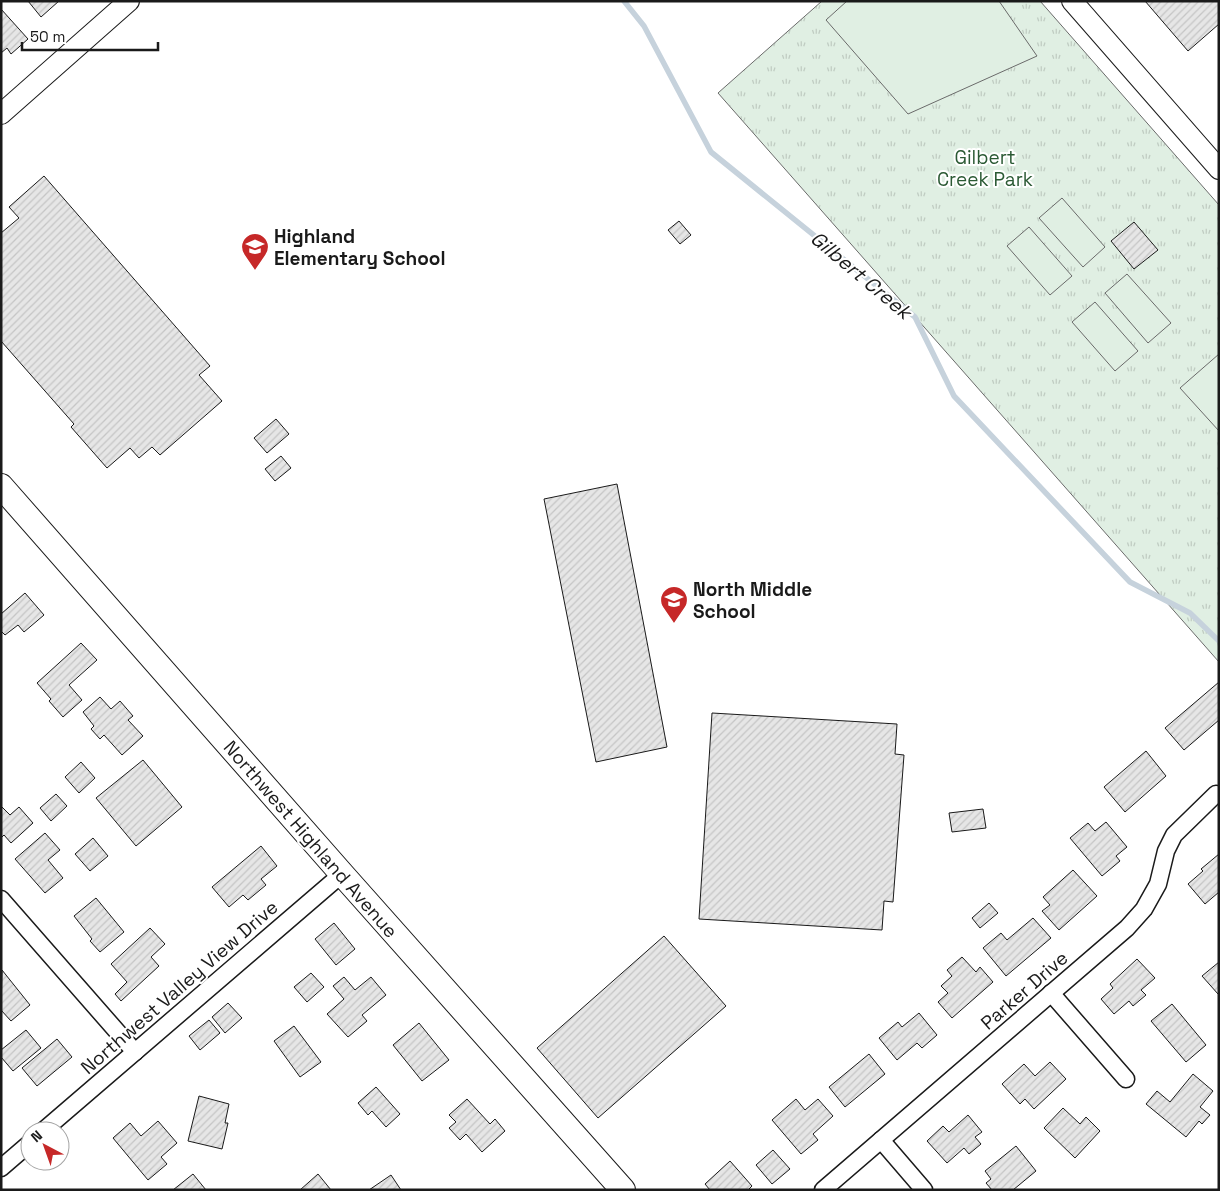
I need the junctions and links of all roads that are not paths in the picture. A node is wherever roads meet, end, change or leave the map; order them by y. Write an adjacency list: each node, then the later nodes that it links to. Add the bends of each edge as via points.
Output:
1 (129, 1): 3 (street)
2 (1072, 1): 4 (street)
3 (1, 114)
4 (1219, 169)
5 (1, 486): 7 (main road, Northwest Highland Avenue)
6 (1216, 794): 9 (street, Parker Drive, via 1174,836 1166,851 1158,884 1144,909 1127,928)
7 (342, 874): 10 (street, Northwest Valley View Drive); 16 (main road, Northwest Highland Avenue)
8 (1, 899): 10 (street)
9 (1051, 993): 11 (street); 13 (street, Parker Drive)
10 (135, 1052): 12 (street, Northwest Valley View Drive)
11 (1126, 1079)
12 (55, 1121)
13 (881, 1140): 17 (street, Parker Drive); 18 (street)
14 (20, 1152): 15 (street)
15 (1, 1168)
16 (623, 1190)
17 (823, 1190)
18 (924, 1190)

